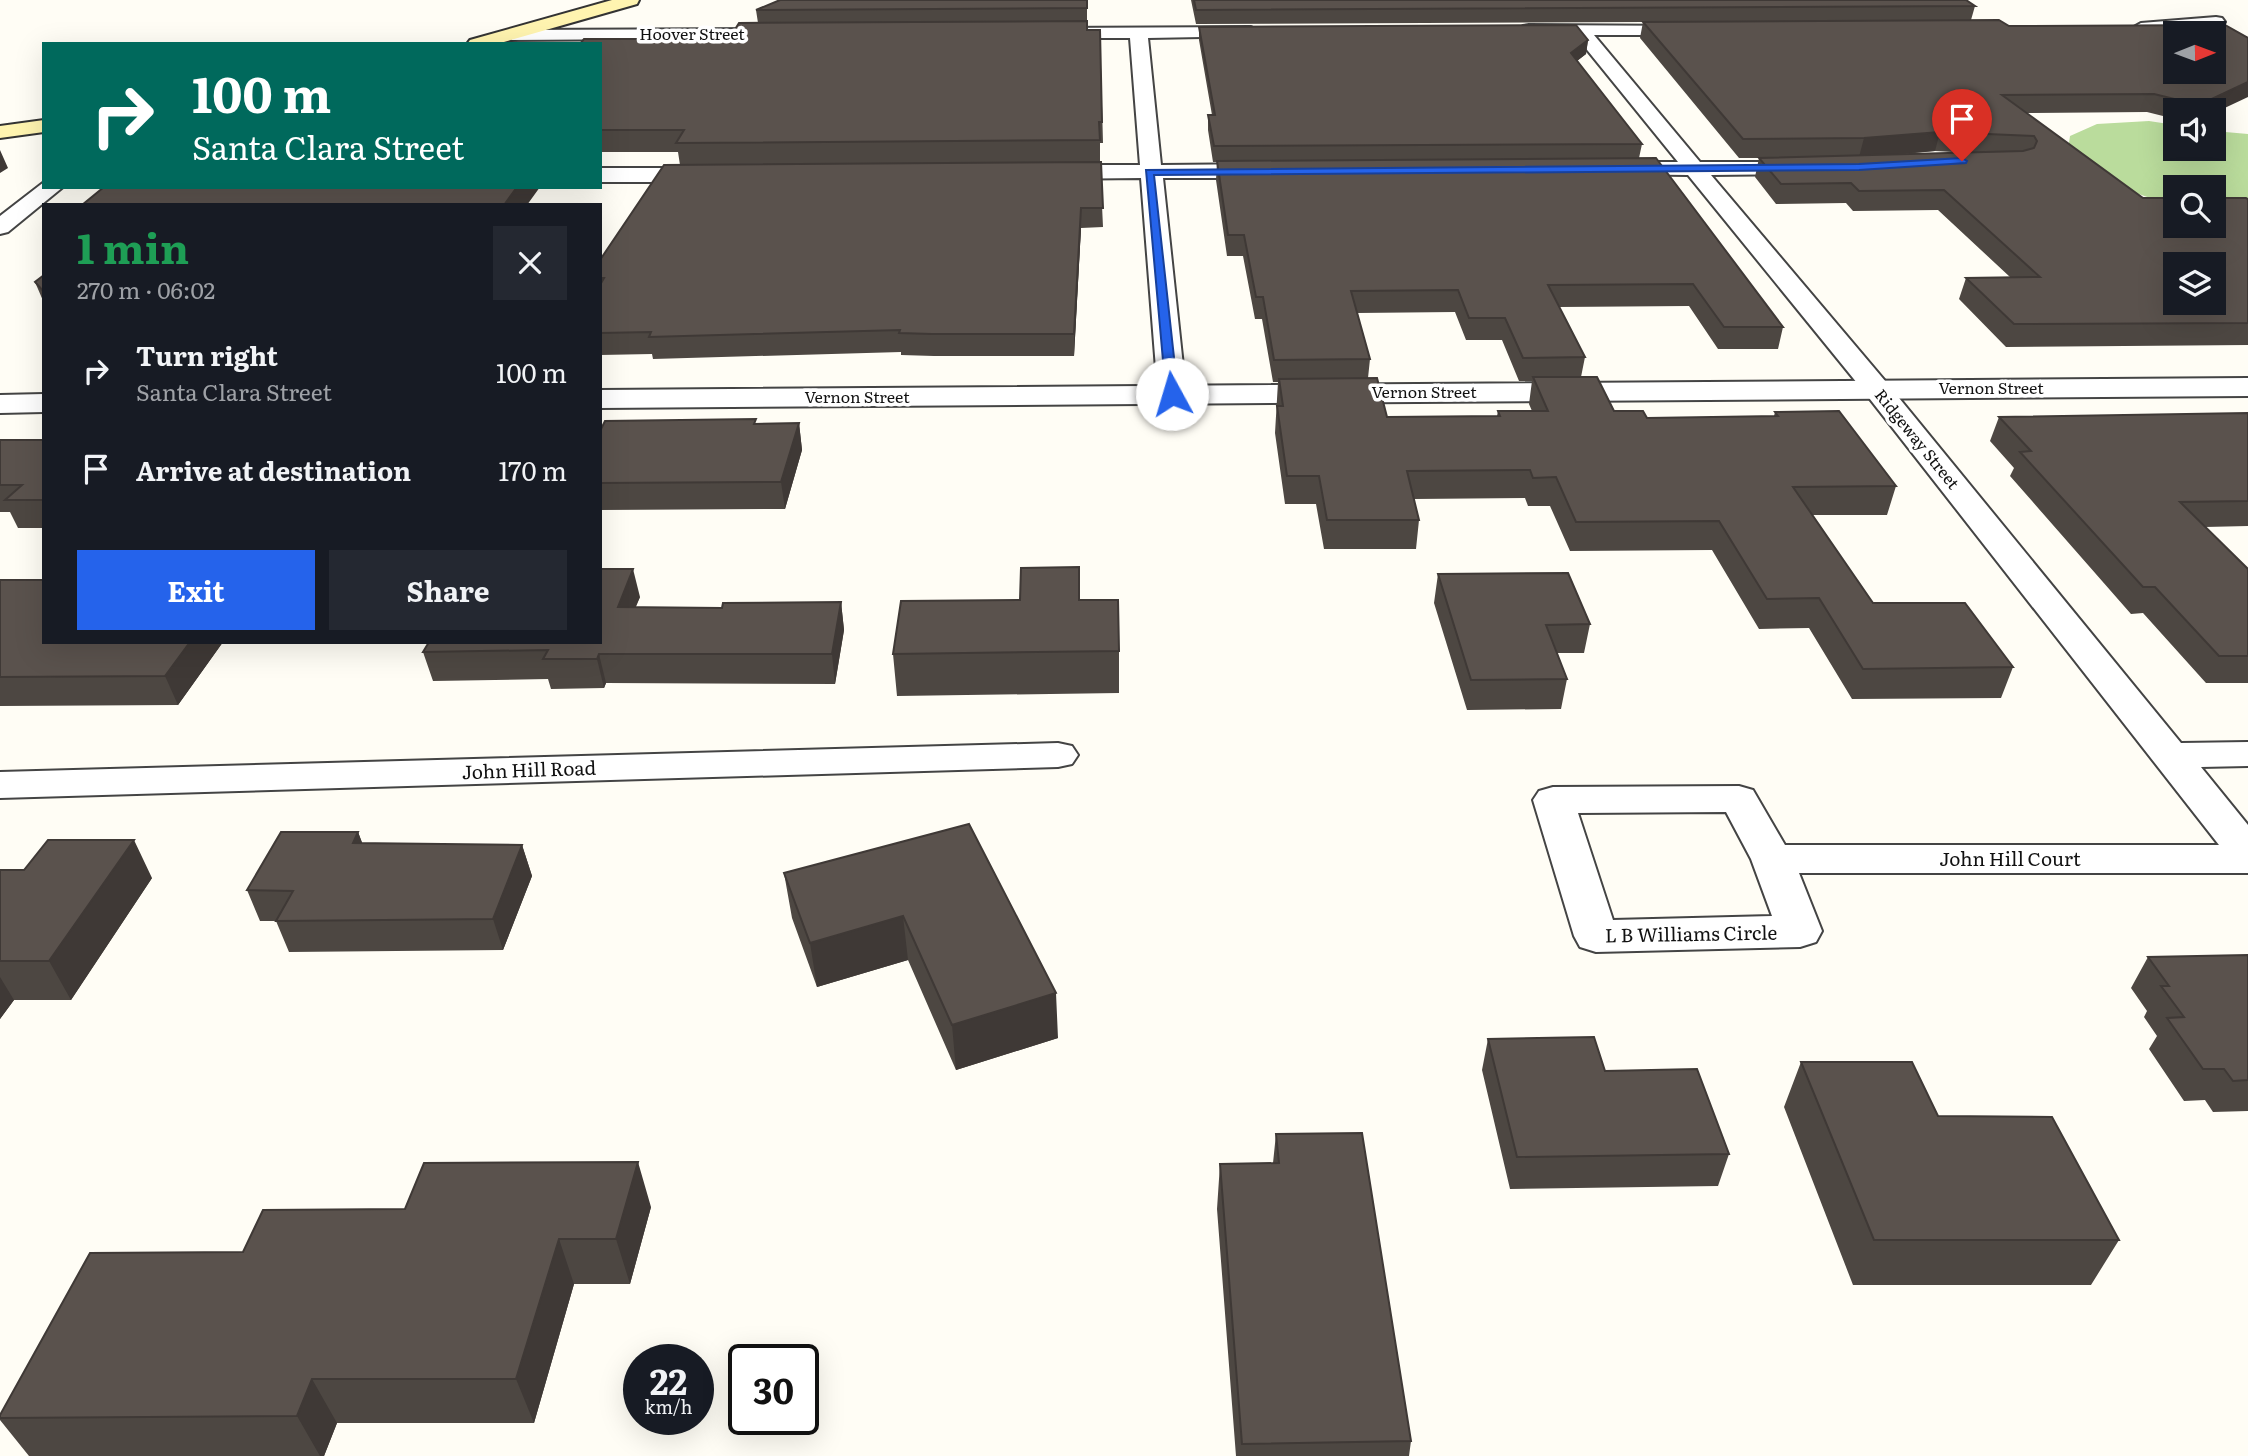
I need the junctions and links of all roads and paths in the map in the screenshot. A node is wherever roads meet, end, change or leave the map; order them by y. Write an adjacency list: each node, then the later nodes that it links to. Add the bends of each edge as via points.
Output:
1 (631, 0): 13 (main road)
2 (1640, 10): 8 (street)
3 (2163, 27): 4 (street)
4 (2125, 28)
5 (1713, 29): 8 (street)
6 (1511, 30): 7 (street)
7 (1580, 30): 8 (street); 18 (street, Ridgeway Street)
8 (1659, 30)
9 (1138, 32): 10 (street); 11 (street); 21 (street)
10 (1262, 32)
11 (1028, 33)
12 (794, 34): 13 (street, Hoover Street)
13 (512, 35): 14 (main road)
14 (484, 42)
15 (42, 126): 16 (main road)
16 (0, 132)
17 (1832, 167): 18 (street)
18 (1695, 168): 19 (street); 28 (street, Ridgeway Street)
19 (1586, 169)
20 (1286, 171): 21 (street)
21 (1149, 172): 22 (street); 29 (street)
22 (1023, 173)
23 (729, 175): 24 (street)
24 (602, 184)
25 (49, 189): 26 (street)
26 (0, 227)
27 (2248, 387): 28 (street, Vernon Street)
28 (1876, 388): 29 (street, Vernon Street); 35 (street, Ridgeway Street)
29 (1172, 394): 30 (street, Vernon Street)
30 (602, 399)
31 (42, 403): 32 (street)
32 (0, 404)
33 (2248, 754): 35 (street)
34 (1058, 755): 36 (street, John Hill Road)
35 (2169, 755): 37 (street, Ridgeway Street)
36 (0, 785)
37 (2248, 853)
38 (1772, 859): 38 (street, L B Williams Circle, via 1739,799 1553,800 1596,936 1800,931); 39 (street, John Hill Court)
39 (2248, 859)

